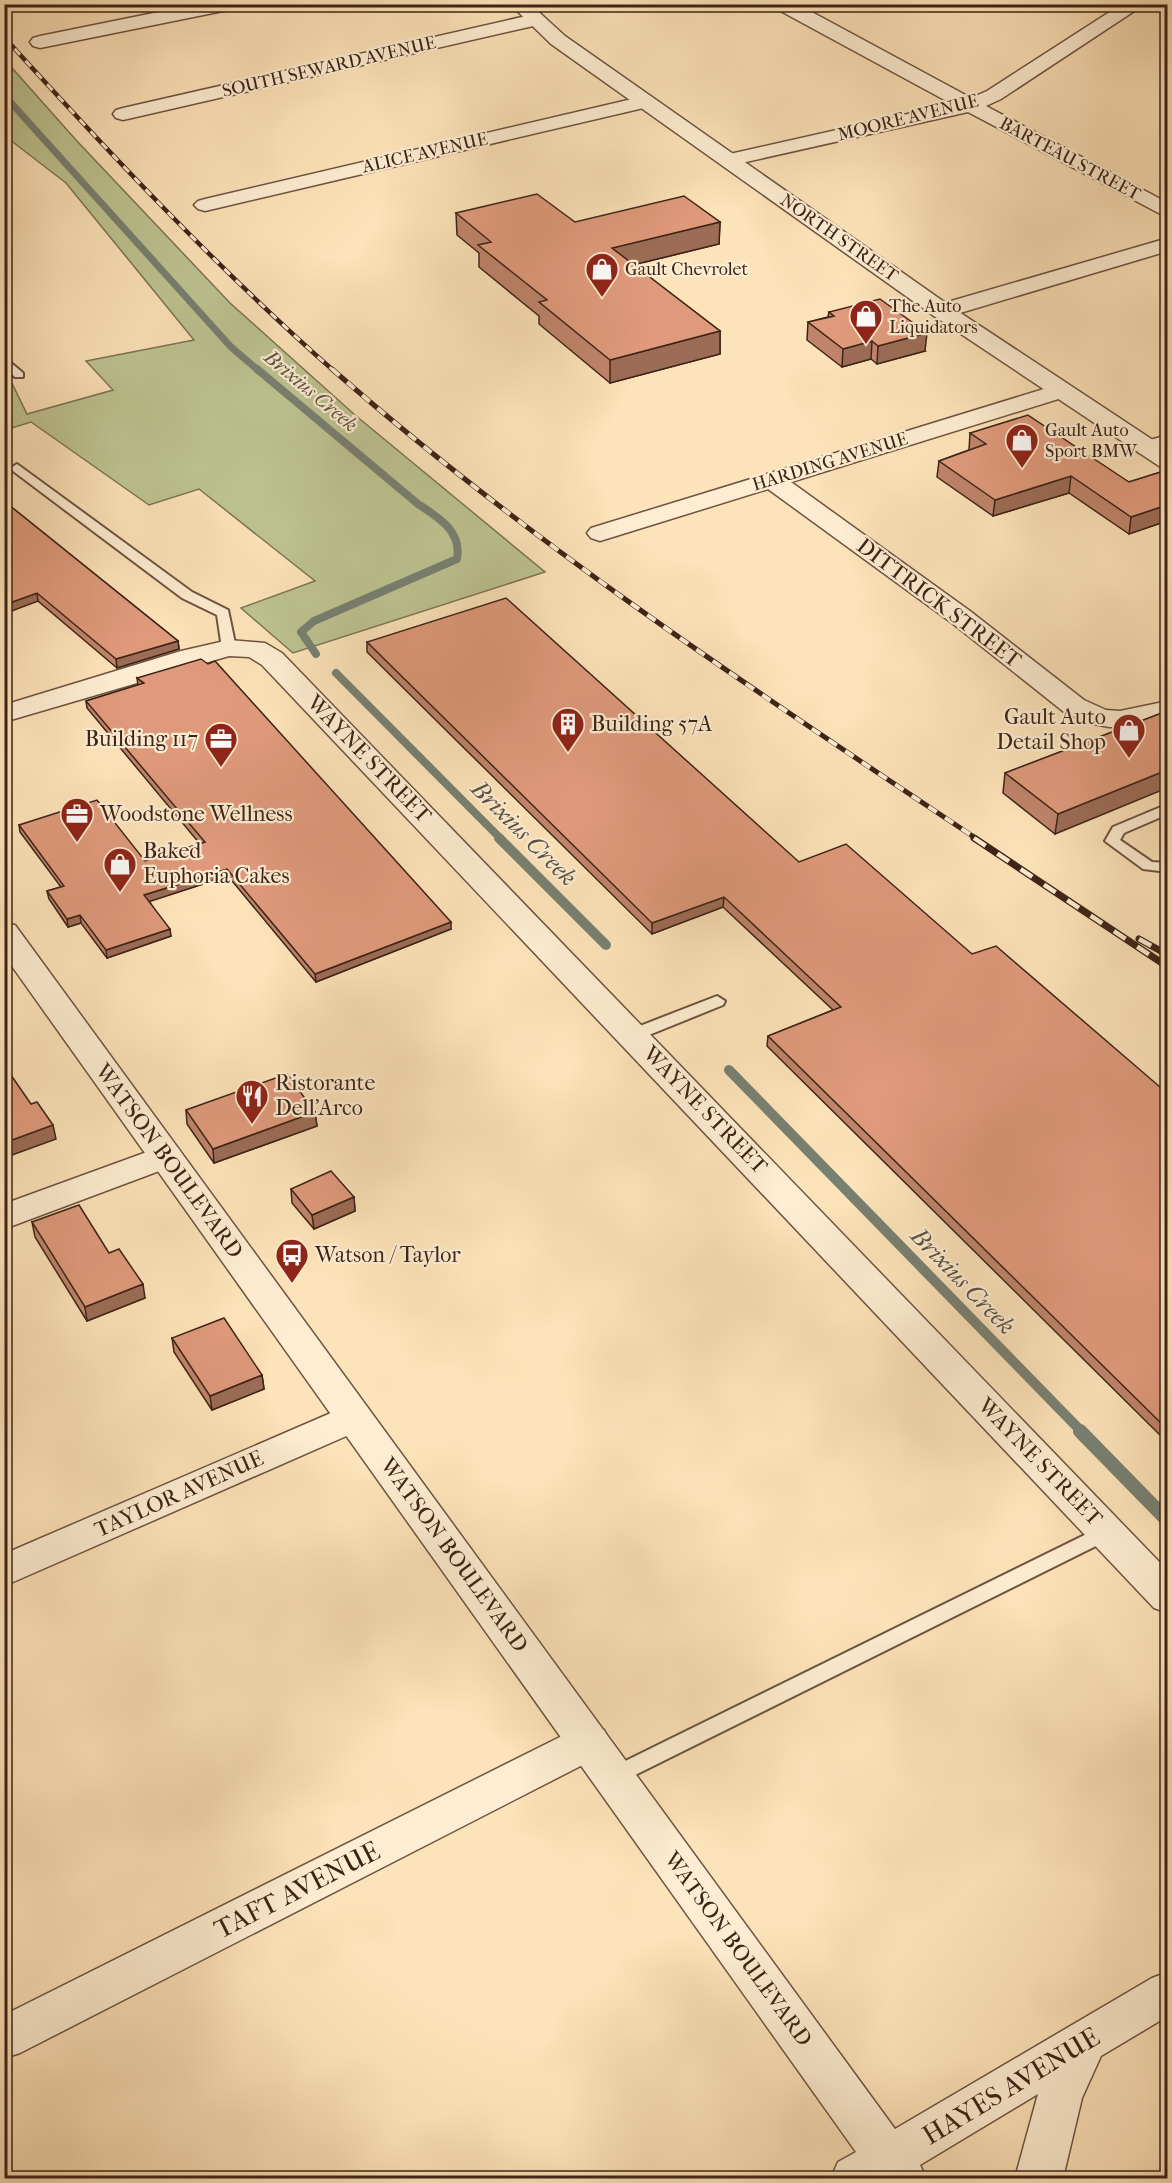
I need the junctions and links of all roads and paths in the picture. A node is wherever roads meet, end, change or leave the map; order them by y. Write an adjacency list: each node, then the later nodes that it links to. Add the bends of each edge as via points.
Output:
1 (228, 4): 6 (street)
2 (519, 4): 5 (street, NORTH STREET)
3 (782, 4): 8 (street, BARTEAU STREET)
4 (1136, 4): 8 (street, MOORE AVENUE, via 994,95)
5 (535, 20): 7 (street, NORTH STREET); 9 (street, SOUTH SEWARD AVENUE)
6 (40, 42)
7 (645, 102): 10 (street, NORTH STREET); 11 (street, ALICE AVENUE)
8 (969, 106): 10 (street, MOORE AVENUE); 12 (street, BARTEAU STREET)
9 (123, 114)
10 (728, 160): 14 (street, NORTH STREET)
11 (204, 205)
12 (1167, 212)
13 (1167, 244): 14 (street)
14 (942, 311): 17 (street, NORTH STREET)
15 (4, 360): 16 (lane)
16 (19, 375)
17 (1060, 392): 18 (street, NORTH STREET); 20 (street, HARDING AVENUE)
18 (1161, 450)
19 (17, 468): 22 (lane, via 187,596 223,613)
20 (772, 480): 21 (street, HARDING AVENUE); 23 (street, DITTRICK STREET, via 962,617 1074,706 1108,720)
21 (600, 533)
22 (229, 648): 24 (street); 29 (street, WAYNE STREET, via 255,649 272,659)
23 (1167, 709)
24 (4, 714)
25 (1167, 808): 26 (lane, via 1118,830 1112,841 1148,866)
26 (1167, 868)
27 (6, 936): 30 (street, WATSON BOULEVARD)
28 (717, 1001): 29 (lane)
29 (633, 1035): 33 (street, WAYNE STREET)
30 (166, 1156): 31 (street); 32 (street, WATSON BOULEVARD)
31 (4, 1217)
32 (354, 1418): 34 (street, TAYLOR AVENUE); 36 (street, WATSON BOULEVARD)
33 (1107, 1532): 35 (street, WAYNE STREET); 37 (lane)
34 (4, 1571)
35 (1167, 1597)
36 (589, 1742): 37 (street, WATSON BOULEVARD); 39 (street, TAFT AVENUE)
37 (614, 1776): 41 (street, WATSON BOULEVARD)
38 (1167, 1992): 40 (street, HAYES AVENUE)
39 (4, 2038)
40 (1084, 2044): 41 (street, HAYES AVENUE); 42 (street, via 1059,2098)
41 (881, 2172)
42 (1039, 2178)

